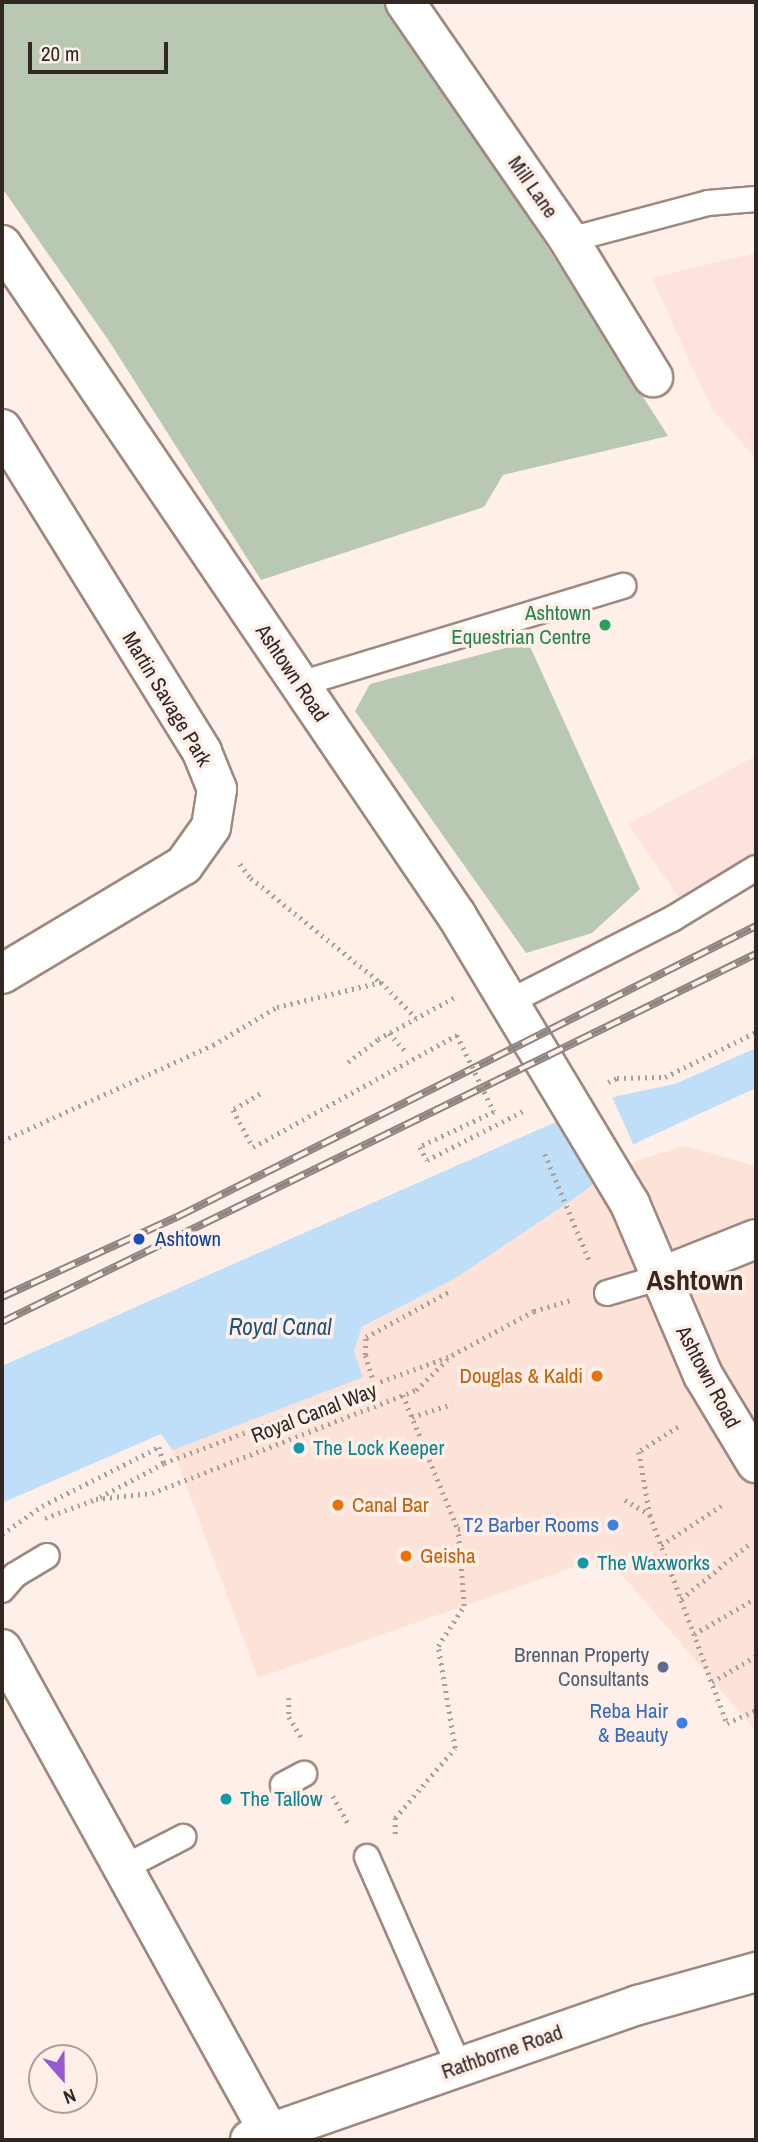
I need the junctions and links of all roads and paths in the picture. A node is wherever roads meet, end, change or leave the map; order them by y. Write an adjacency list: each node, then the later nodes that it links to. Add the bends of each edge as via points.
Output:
1 (405, 2): 3 (street, Mill Lane)
2 (756, 199): 3 (lane, via 708,203)
3 (569, 240): 5 (street, Mill Lane)
4 (2, 245): 8 (street, Ashtown Road)
5 (653, 377)
6 (2, 429): 9 (street, Martin Savage Park, via 202,752 217,789)
7 (623, 586): 8 (lane)
8 (300, 684): 13 (street, Ashtown Road)
9 (211, 827): 11 (street, Martin Savage Park, via 184,865); 12 (path, via 251,878)
10 (756, 868): 13 (lane, via 672,919)
11 (2, 974)
12 (381, 982): 14 (path); 22 (path, via 277,1007 213,1045)
13 (499, 987): 14 (path); 20 (street, Ashtown Road)
14 (416, 1018): 15 (path)
15 (389, 1032): 17 (path); 18 (path)
16 (756, 1032): 20 (path, via 665,1077 617,1078)
17 (407, 1052)
18 (348, 1062)
19 (260, 1094): 21 (path, bridge, via 233,1110 253,1147 457,1035 494,1112 420,1147 427,1160)
20 (585, 1097): 26 (street, Ashtown Road, via 611,1174 630,1205)
21 (531, 1106)
22 (2, 1141)
23 (541, 1142): 25 (path)
24 (756, 1239): 26 (street)
25 (582, 1240)
26 (658, 1278): 28 (lane); 35 (street, Ashtown Road, via 703,1375)
27 (450, 1291): 30 (path, via 366,1337 365,1356)
28 (607, 1293): 29 (path, Royal Canal Way, via 534,1311)
29 (452, 1355): 30 (path); 31 (path, Royal Canal Way, via 416,1390)
30 (374, 1384): 36 (path)
31 (403, 1395): 33 (path); 37 (path, Royal Canal Way, via 152,1493)
32 (452, 1404): 33 (path)
33 (412, 1417): 42 (path)
34 (678, 1427): 40 (path, via 639,1452)
35 (756, 1463)
36 (164, 1464): 37 (path); 44 (path, via 159,1447 41,1506)
37 (96, 1499): 43 (path, Royal Canal Way)
38 (625, 1500): 40 (path)
39 (724, 1504): 45 (path)
40 (650, 1515): 45 (path)
41 (507, 1526): 42 (path)
42 (458, 1529): 57 (path, via 464,1606 438,1646 455,1748 395,1818 395,1841)
43 (15, 1530)
44 (2, 1534)
45 (661, 1545): 50 (path)
46 (748, 1545): 50 (path)
47 (47, 1556): 48 (lane, via 15,1575)
48 (2, 1590)
49 (756, 1598): 51 (path)
50 (681, 1599): 51 (path)
51 (694, 1634): 54 (path)
52 (2, 1649): 58 (street)
53 (756, 1656): 54 (path)
54 (712, 1682): 55 (path, via 727,1723)
55 (756, 1710)
56 (183, 1838): 58 (lane)
57 (367, 1857): 60 (lane)
58 (122, 1868): 61 (street)
59 (756, 1972): 60 (street, Rathborne Road, via 638,2005)
60 (459, 2067): 61 (street, Rathborne Road)
61 (259, 2136)

